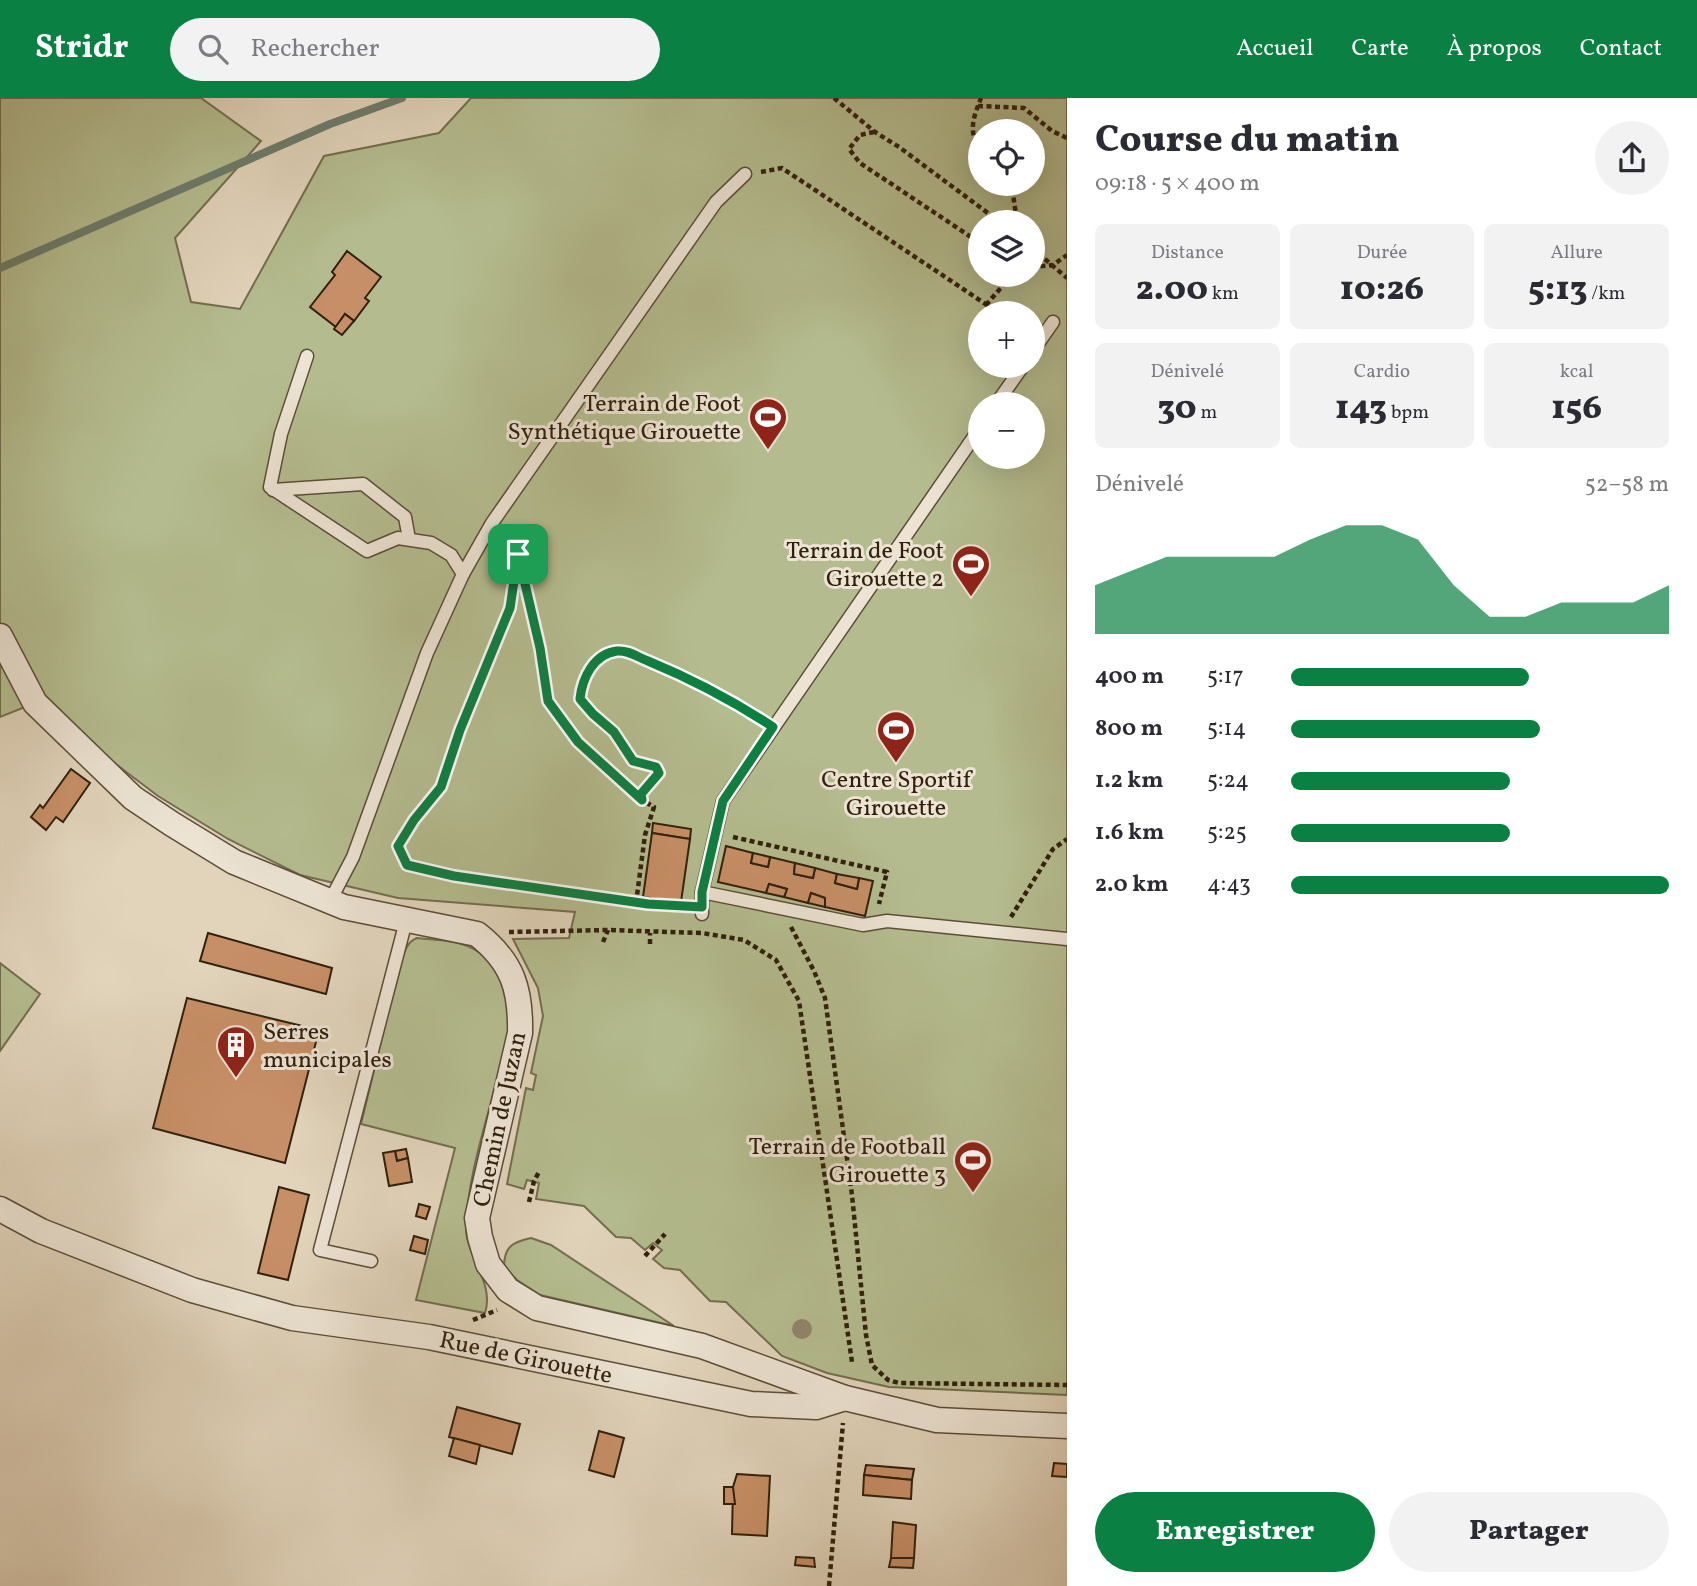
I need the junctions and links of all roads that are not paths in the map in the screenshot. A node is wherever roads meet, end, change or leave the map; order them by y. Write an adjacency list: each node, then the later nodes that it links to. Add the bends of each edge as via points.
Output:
1 (746, 174): 8 (lane, via 716,202 492,523)
2 (1053, 323): 3 (lane)
3 (1045, 334)
4 (307, 356): 6 (lane, via 281,433)
5 (968, 445): 10 (lane, via 723,801)
6 (273, 489): 7 (lane, via 367,551 398,538); 7 (lane, via 363,484 405,517)
7 (409, 539): 8 (lane, via 431,542 451,555)
8 (463, 574): 11 (lane, via 427,653 353,857)
9 (0, 636): 11 (street, via 35,703 134,798 234,862)
10 (702, 892): 12 (lane); 14 (lane, via 863,925 887,921)
11 (330, 901): 13 (street)
12 (702, 910)
13 (405, 921): 16 (lane, via 320,1250); 17 (street, Chemin de Juzan, via 477,934 506,962 516,986 520,1034 477,1218 488,1264 508,1290 537,1308 702,1346)
14 (1067, 939)
15 (0, 1209): 17 (street, Rue de Girouette, via 41,1231 192,1290 292,1318 429,1337 751,1405 816,1407)
16 (371, 1261)
17 (845, 1398): 18 (street, Rue de Girouette, via 937,1420)
18 (1067, 1426)

